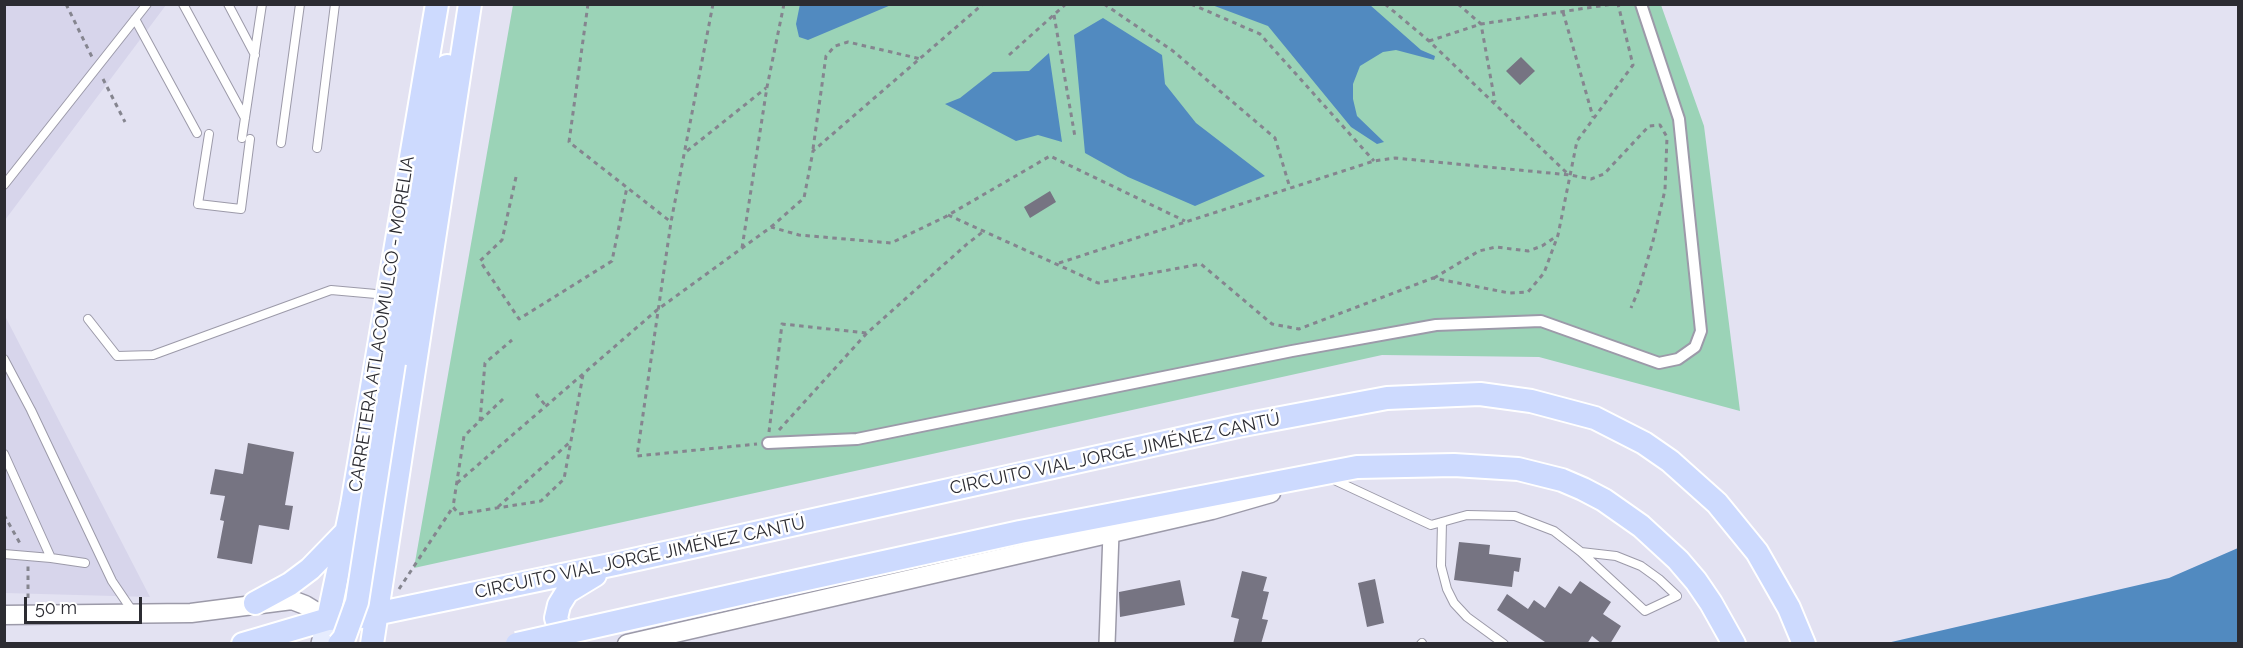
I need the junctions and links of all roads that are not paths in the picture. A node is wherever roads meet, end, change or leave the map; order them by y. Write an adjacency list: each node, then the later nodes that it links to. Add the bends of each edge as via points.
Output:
1 (147, 4): 11 (lane)
2 (183, 4): 13 (lane)
3 (228, 4): 12 (lane)
4 (262, 4): 12 (lane)
5 (300, 4): 16 (lane)
6 (335, 4): 17 (lane)
7 (437, 4): 19 (main road, CARRETERA ATLACOMULCO - MORELIA)
8 (463, 4): 41 (main road, bridge, via 437,106 357,602)
9 (470, 4): 36 (main road, CARRETERA ATLACOMULCO - MORELIA)
10 (1641, 4): 22 (street, via 1679,119 1701,331 1695,347 1678,359 1659,363 1541,321 1437,325 857,439)
11 (135, 19): 14 (lane); 18 (lane)
12 (255, 55): 13 (lane)
13 (245, 118): 15 (lane, via 241,209 198,204)
14 (197, 133)
15 (209, 134)
16 (281, 143)
17 (318, 148)
18 (4, 185)
19 (387, 296): 20 (lane, via 331,290 153,355 117,356); 27 (main road, CARRETERA ATLACOMULCO - MORELIA)
20 (88, 319)
21 (4, 359): 35 (lane, via 112,581)
22 (768, 443)
23 (4, 454): 31 (lane)
24 (1357, 467): 25 (street); 43 (main road, bridge, via 1020,532); 48 (main road, via 1454,465 1518,469 1583,489 1641,526 1678,560 1711,603)
25 (1326, 476): 26 (lane, via 1431,525); 28 (street, via 1212,510)
26 (1442, 522): 29 (lane, via 1467,515 1515,516 1554,531); 47 (lane, via 1441,566 1454,603)
27 (346, 532): 34 (main road, via 310,569); 38 (main road, CARRETERA ATLACOMULCO - MORELIA)
28 (1111, 533): 45 (street); 46 (street)
29 (1581, 552): 29 (lane, via 1645,611 1677,596 1641,566 1616,556)
30 (4, 554): 31 (lane)
31 (51, 558): 32 (lane)
32 (85, 563)
33 (615, 564): 36 (main road, CIRCUITO VIAL JORGE JIMÉNEZ CANTÚ); 44 (main road, via 567,592 559,605 555,618); 49 (main road, CIRCUITO VIAL JORGE JIMÉNEZ CANTÚ, via 1238,426 1387,398 1480,394 1531,401 1595,418 1670,461 1716,503 1757,552 1789,608)
34 (255, 603): 35 (street, via 191,613); 38 (street, via 292,600)
35 (134, 614): 37 (street)
36 (377, 614): 38 (main road, CIRCUITO VIAL JORGE JIMÉNEZ CANTÚ); 42 (main road, CARRETERA ATLACOMULCO - MORELIA)
37 (4, 615)
38 (328, 619): 39 (main road, CIRCUITO VIAL JORGE JIMÉNEZ CANTÚ); 40 (main road, CARRETERA ATLACOMULCO - MORELIA)
39 (243, 644)
40 (322, 644)
41 (339, 644)
42 (372, 644)
43 (517, 644)
44 (568, 644)
45 (627, 644)
46 (1107, 644)
47 (1504, 644)
48 (1734, 644)
49 (1804, 644)

